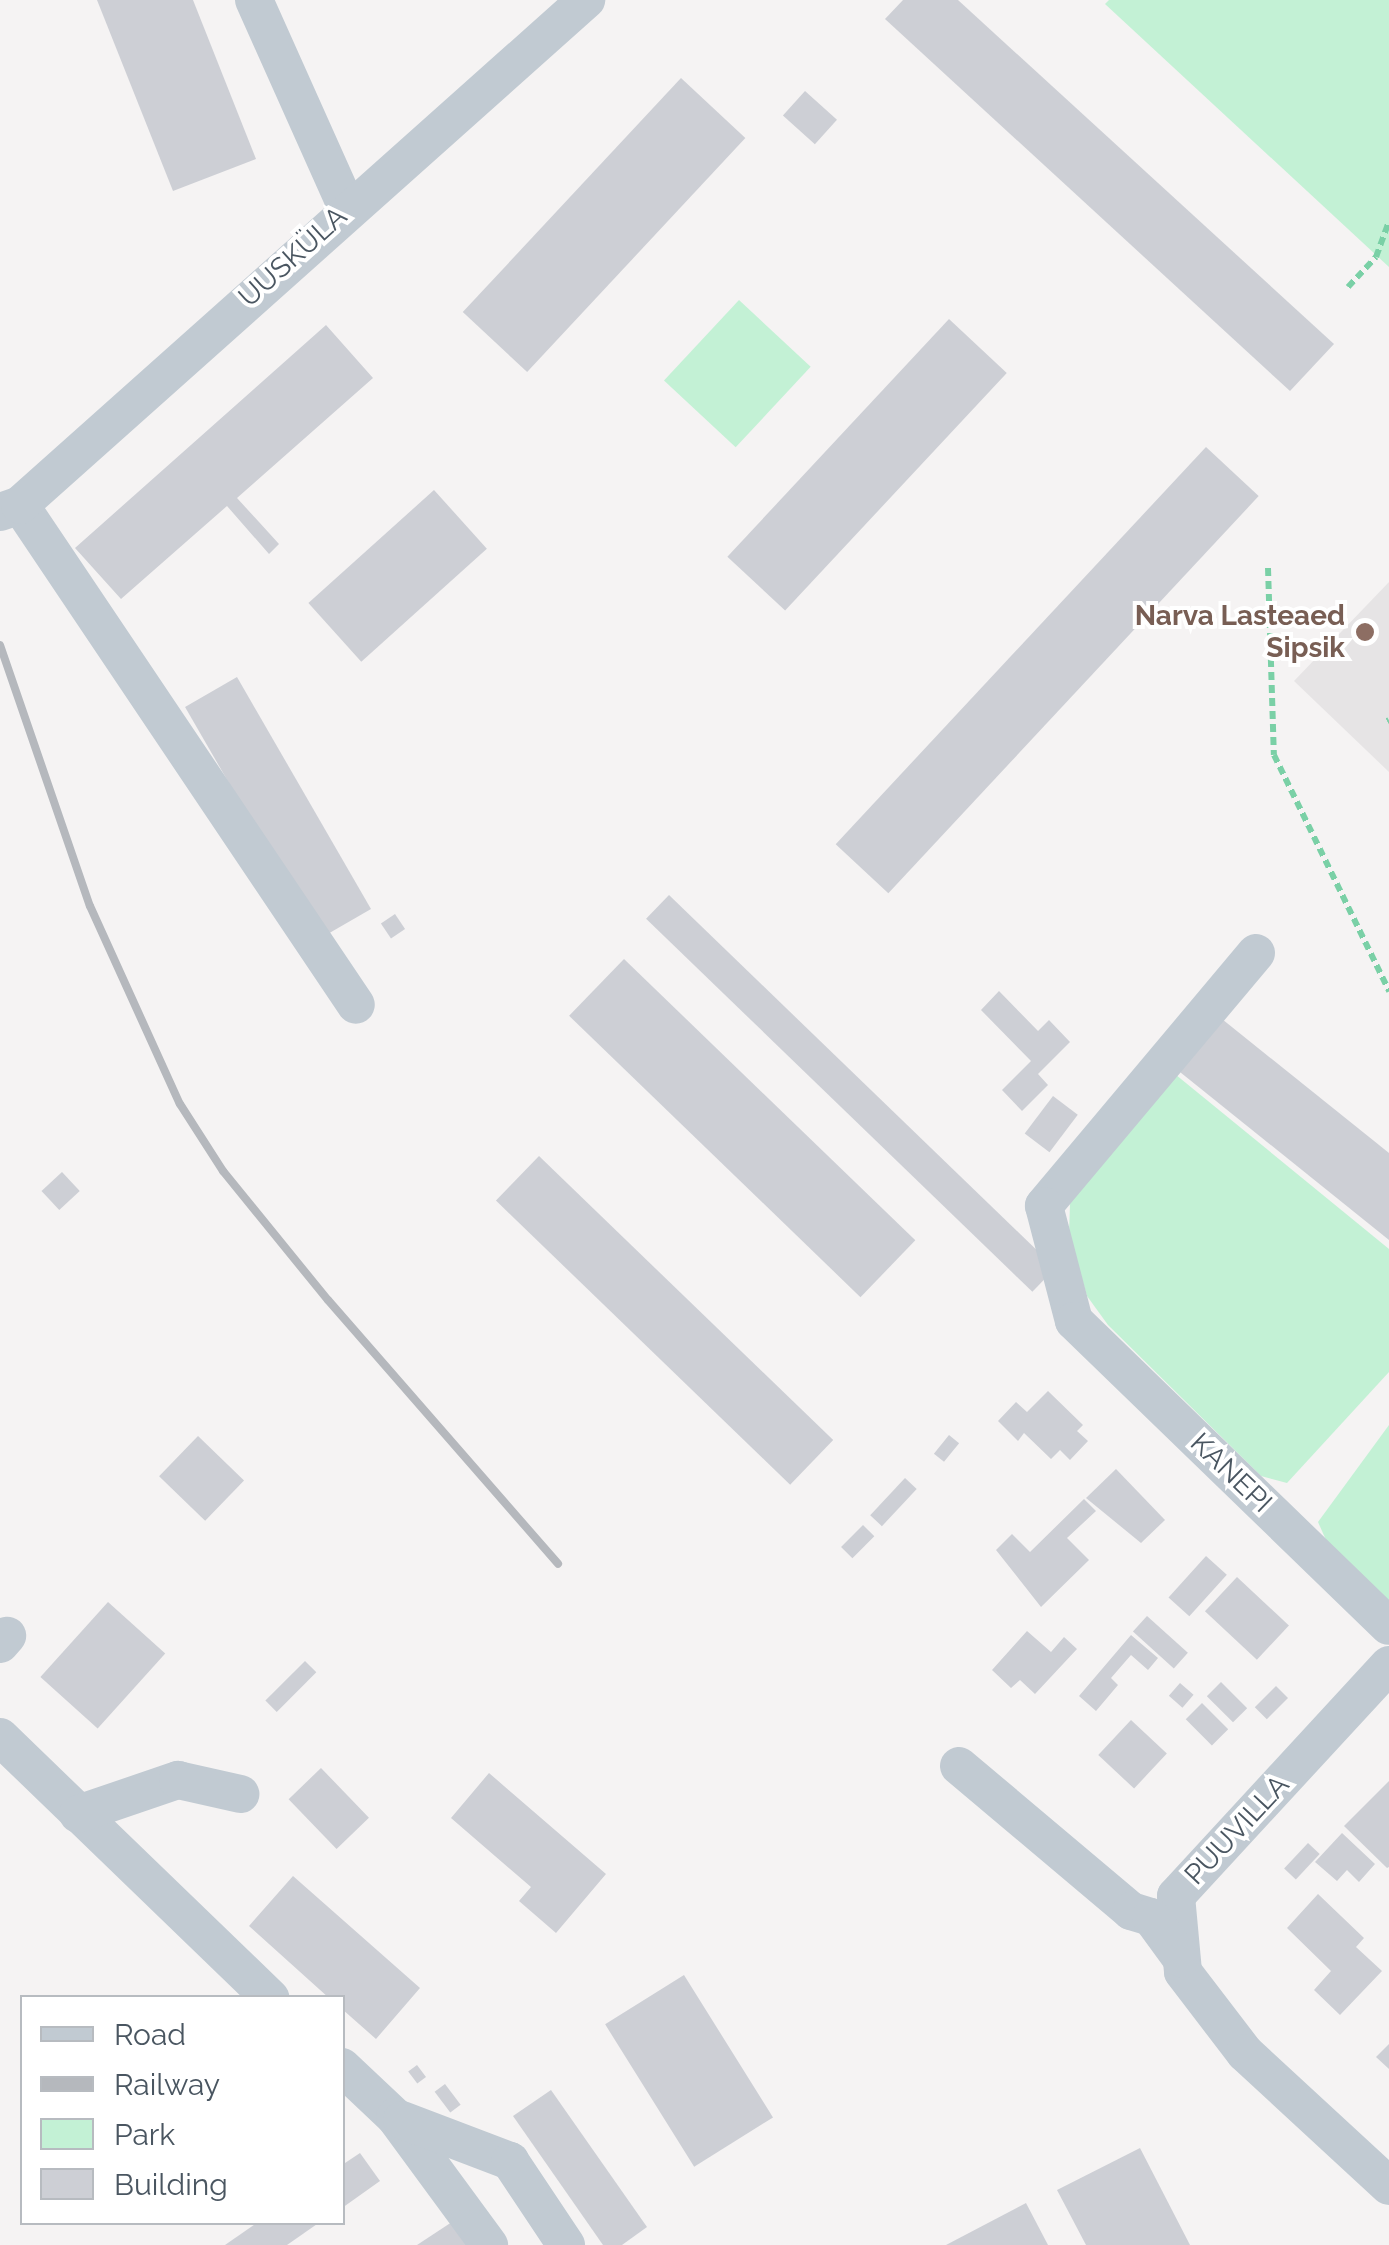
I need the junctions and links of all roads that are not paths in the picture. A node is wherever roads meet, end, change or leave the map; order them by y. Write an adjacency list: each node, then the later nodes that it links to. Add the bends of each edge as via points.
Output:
1 (254, 0): 3 (street)
2 (586, 0): 3 (street, UUSKÜLA)
3 (347, 208): 4 (street, UUSKÜLA)
4 (10, 508): 6 (street)
5 (1256, 954): 7 (street, KANEPI, via 1044,1206 1074,1321)
6 (356, 1005)
7 (1389, 1626)
8 (1389, 1664): 13 (street, PUUVILLA, via 1176,1896)
9 (0, 1737): 12 (street)
10 (959, 1766): 13 (street, via 1132,1911 1151,1917)
11 (240, 1794): 12 (street, via 178,1780)
12 (78, 1814): 14 (street)
13 (1182, 1960): 17 (street, PUUVILLA, via 1183,1972 1244,2053)
14 (267, 1995)
15 (345, 2070): 16 (street)
16 (395, 2117): 18 (street); 19 (street, via 510,2161)
17 (1389, 2186)
18 (489, 2245)
19 (566, 2245)

